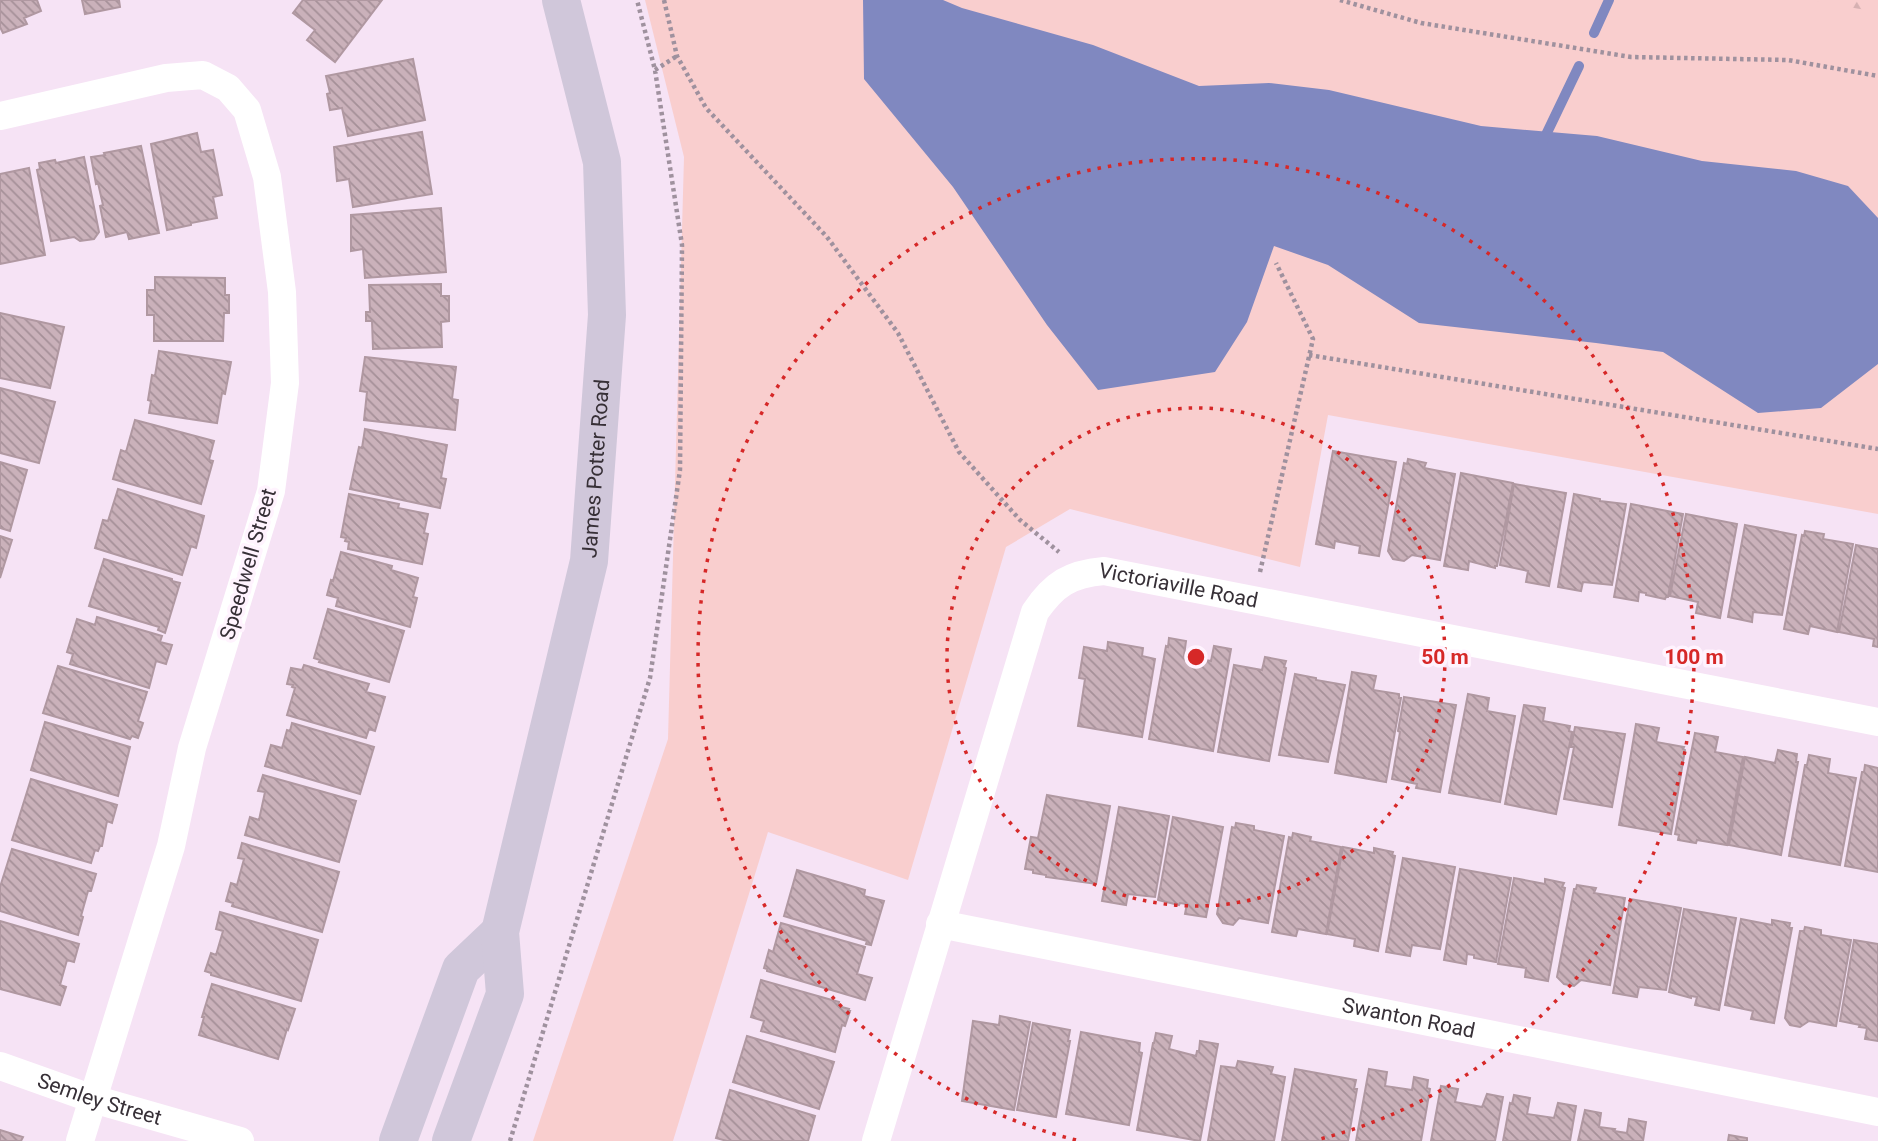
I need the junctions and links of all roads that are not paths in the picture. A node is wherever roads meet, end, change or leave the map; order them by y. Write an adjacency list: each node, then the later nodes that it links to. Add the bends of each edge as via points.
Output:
1 (561, 0): 5 (main road, James Potter Road, via 603,162 607,315 589,561)
2 (0, 116): 7 (street, Speedwell Street, via 166,78 202,75 228,88 247,110 267,177 282,292 285,383 271,491 192,748 171,846)
3 (1878, 722): 4 (street, Victoriaville Road, via 1104,571 1083,573 1063,581 1035,612)
4 (940, 925): 8 (street, Swanton Road); 13 (street, Victoriaville Road)
5 (500, 933): 11 (main road, via 461,969); 12 (main road, James Potter Road, via 505,994)
6 (0, 1066): 7 (street, Semley Street)
7 (93, 1099): 9 (street, Speedwell Street); 10 (street, Semley Street)
8 (1878, 1112)
9 (80, 1141)
10 (240, 1141)
11 (398, 1141)
12 (451, 1141)
13 (876, 1141)

